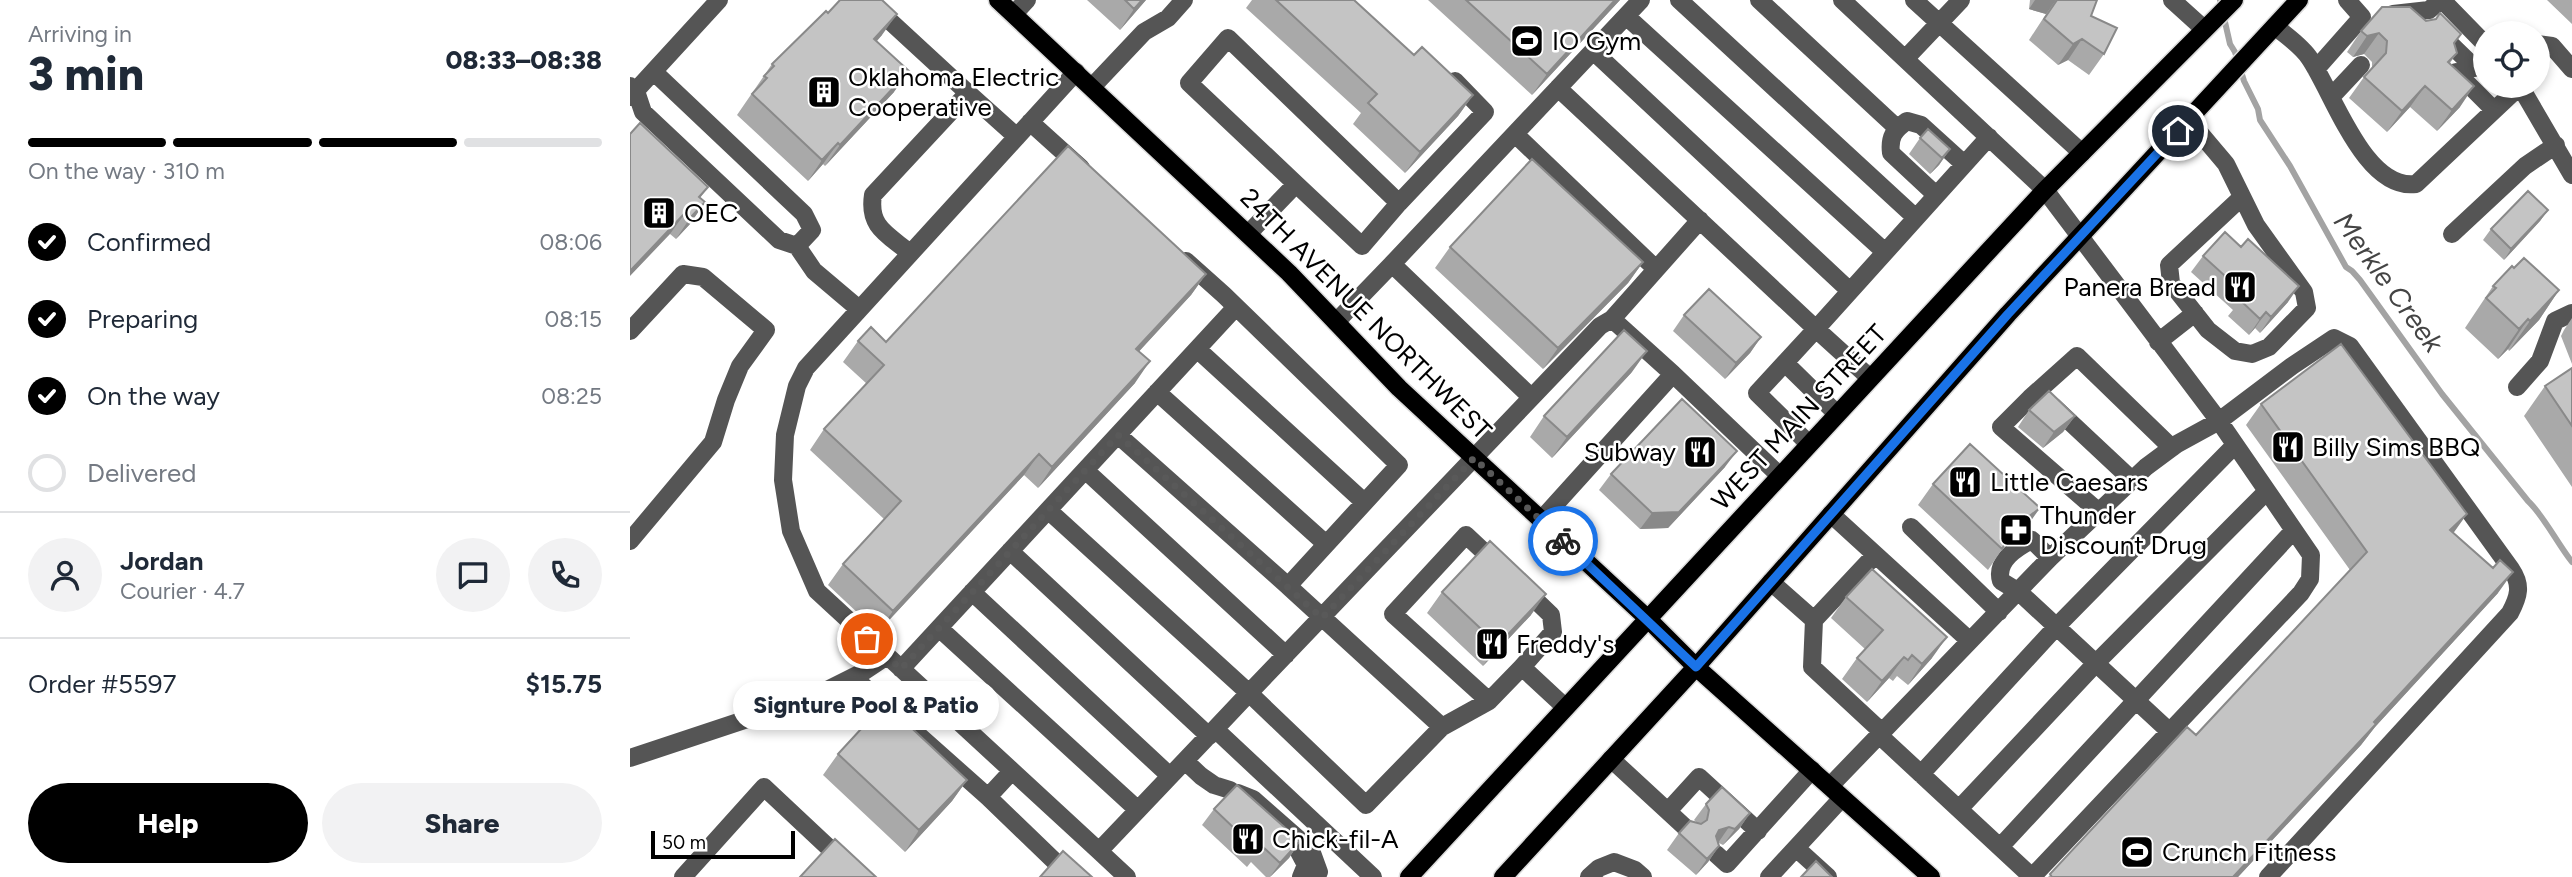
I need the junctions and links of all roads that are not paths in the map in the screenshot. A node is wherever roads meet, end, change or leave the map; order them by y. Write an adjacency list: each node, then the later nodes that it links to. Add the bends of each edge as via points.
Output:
1 (719, 0): 33 (street)
2 (867, 0): 38 (street)
3 (998, 0): 17 (main road, 24TH AVENUE NORTHWEST)
4 (1027, 0): 17 (street)
5 (1184, 0): 35 (street, via 1168,18 1144,32)
6 (1641, 0): 18 (street)
7 (1679, 0): 59 (street)
8 (1759, 0): 45 (street)
9 (1842, 0): 27 (street)
10 (1914, 0): 21 (street)
11 (1961, 0): 21 (street)
12 (2172, 0): 22 (street)
13 (2234, 0): 22 (main road, WEST MAIN STREET)
14 (2299, 0): 23 (main road)
15 (2347, 0): 19 (street)
16 (2442, 0): 20 (street); 24 (street)
17 (1013, 14): 34 (main road, 24TH AVENUE NORTHWEST)
18 (1626, 16): 26 (street); 66 (street)
19 (2362, 17): 20 (street); 31 (street)
20 (2405, 21): 29 (street)
21 (1939, 23): 27 (street); 50 (street)
22 (2207, 26): 50 (main road, WEST MAIN STREET)
23 (2275, 26): 31 (street, via 2309,56); 43 (main road)
24 (2473, 32)
25 (2550, 46): 32 (street)
26 (1593, 51): 36 (street); 70 (street)
27 (1905, 59): 48 (street)
28 (2361, 65): 39 (street)
29 (2467, 68): 42 (street)
30 (1443, 69): 58 (street, via 1485,112)
31 (2316, 69): 39 (street)
32 (2572, 69)
33 (654, 72): 37 (street); 64 (street, via 804,214 812,230)
34 (1076, 72): 35 (main road, 24TH AVENUE NORTHWEST); 44 (street)
35 (1092, 87): 61 (main road, 24TH AVENUE NORTHWEST)
36 (1558, 88): 46 (street); 60 (street)
37 (632, 92): 64 (street, via 643,112 779,240)
38 (968, 93): 47 (street); 67 (street, via 873,195 873,221)
39 (2331, 97): 42 (street, via 2366,159 2388,179 2404,186 2416,184)
40 (2506, 98): 42 (street)
41 (2527, 98): 49 (street)
42 (2493, 110)
43 (2188, 119): 57 (street, via 2226,164); 63 (main road)
44 (1030, 122): 47 (street); 53 (street)
45 (1897, 128): 51 (street, via 1907,121 1921,125); 56 (street, via 1889,140 1891,153)
46 (1515, 134): 68 (street); 69 (street)
47 (1017, 136): 67 (street)
48 (1989, 136): 51 (street); 55 (street)
49 (2556, 145): 52 (street); 62 (street, via 2525,166)
50 (2082, 153): 55 (main road, WEST MAIN STREET)
51 (1964, 164): 56 (street)
52 (2572, 175)
53 (1091, 177)
54 (1296, 184): 58 (street, via 1362,246); 58 (street, via 1189,83 1228,38); 61 (street)
55 (2045, 190): 63 (street); 83 (main road, WEST MAIN STREET)
56 (1936, 195): 59 (street)
57 (2242, 197): 73 (street, via 2169,265 2171,283); 73 (street, via 2256,225 2304,292 2307,308 2269,346 2252,354 2235,352)
58 (1399, 203)
59 (1916, 218): 66 (street)
60 (1700, 220): 69 (street); 77 (street)
61 (1248, 234): 76 (main road, 24TH AVENUE NORTHWEST)
62 (2452, 234)
63 (2079, 237): 79 (street); 102 (main road)
64 (797, 246): 72 (street, via 814,271)
65 (1173, 250): 71 (street)
66 (1885, 253): 70 (street)
67 (909, 254): 72 (street)
68 (1392, 264): 76 (street); 87 (street)
69 (1657, 269): 75 (street)
70 (1850, 291): 77 (street)
71 (1235, 308): 80 (street); 99 (street, via 1399,465)
72 (859, 309): 123 (street, via 815,357 797,386 785,435 783,480 791,531 817,591)
73 (2194, 313): 79 (street)
74 (2572, 313): 84 (street, via 2555,321 2540,361)
75 (1612, 319): 82 (street); 87 (street)
76 (1336, 322): 94 (main road, 24TH AVENUE NORTHWEST)
77 (1816, 329): 81 (street); 83 (street)
78 (630, 331): 106 (street, via 683,274 703,277 766,330 740,366 713,442)
79 (2158, 342): 89 (street)
80 (1197, 349): 85 (street); 99 (street)
81 (1785, 363): 88 (street); 91 (street, via 1757,393)
82 (1673, 374): 96 (street); 103 (street)
83 (1870, 378): 88 (main road, WEST MAIN STREET)
84 (2517, 387)
85 (1157, 391): 90 (street); 107 (street)
86 (2037, 391): 93 (street, via 2077,356); 97 (street); 101 (street, via 2001,427)
87 (1531, 397): 94 (street)
88 (1837, 414): 91 (main road, WEST MAIN STREET)
89 (2219, 421): 92 (street); 93 (street); 171 (street, via 2321,344 2333,338 2350,346 2519,582 2510,612)
90 (1118, 435): 95 (street); 112 (street)
91 (1809, 444): 96 (main road, WEST MAIN STREET)
92 (2235, 445): 98 (street); 119 (street)
93 (2172, 448): 97 (street)
94 (1474, 458): 103 (main road, 24TH AVENUE NORTHWEST); 116 (street)
95 (1085, 470): 100 (street); 122 (street)
96 (1780, 476): 117 (main road, WEST MAIN STREET)
97 (2132, 481): 101 (street)
98 (2267, 491): 105 (street); 124 (street)
99 (1364, 502): 107 (street)
100 (1048, 510): 108 (street); 129 (street)
101 (2099, 512): 110 (street)
102 (1831, 514): 109 (street); 111 (main road)
103 (1541, 520): 117 (main road, 24TH AVENUE NORTHWEST)
104 (1911, 527): 115 (street)
105 (2294, 530): 130 (street); 134 (street, via 2311,555 2310,579)
106 (630, 541)
107 (1326, 544): 112 (street)
108 (1010, 551): 113 (street); 135 (street)
109 (1875, 555): 118 (street); 121 (street)
110 (2050, 558): 114 (street); 114 (street, via 2032,540 2004,561 2001,582)
111 (1771, 582): 118 (street); 126 (main road)
112 (1287, 586): 116 (street)
113 (972, 592): 120 (street); 143 (street)
114 (2019, 592): 115 (street); 119 (street)
115 (1999, 612): 121 (street)
116 (1322, 618): 122 (street); 133 (street)
117 (1647, 618): 126 (main road, 24TH AVENUE NORTHWEST); 132 (main road, WEST MAIN STREET)
118 (1814, 620): 136 (street, via 1812,667)
119 (2057, 626): 124 (street); 142 (street)
120 (939, 628): 127 (street); 148 (street)
121 (1970, 641): 136 (street)
122 (1286, 655): 129 (street)
123 (887, 656): 127 (street); 128 (street)
124 (2097, 662): 130 (street); 147 (street)
125 (1522, 667): 131 (street); 131 (street, via 1553,632 1551,615 1466,535 1393,614); 132 (street)
126 (1696, 667): 138 (main road); 140 (main road, 24TH AVENUE NORTHWEST)
127 (901, 669): 141 (street)
128 (853, 677): 137 (street, via 811,698); 146 (street)
129 (1249, 693): 133 (street, via 1366,805); 135 (street)
130 (2137, 699): 134 (street); 152 (street)
131 (1489, 701): 133 (street)
132 (1565, 707): 163 (main road, WEST MAIN STREET)
133 (1442, 727)
134 (2169, 731): 170 (street)
135 (1212, 732): 139 (street); 162 (street)
136 (1881, 733): 142 (street); 145 (street)
137 (630, 758)
138 (1611, 759): 149 (street); 164 (main road)
139 (1185, 761): 143 (street); 144 (street, via 1214,785)
140 (1812, 770): 145 (main road, 24TH AVENUE NORTHWEST); 151 (street)
141 (1012, 771): 146 (street); 155 (street)
142 (1921, 774): 147 (street)
143 (1170, 776): 148 (street)
144 (1230, 790): 160 (street, via 1298,850 1306,865); 161 (street, via 1253,799 1311,850 1319,873)
145 (1836, 792): 153 (street); 169 (main road, 24TH AVENUE NORTHWEST)
146 (988, 797): 158 (street)
147 (1959, 809): 152 (street)
148 (1138, 810): 155 (street)
149 (1668, 811): 150 (street); 151 (street, via 1699,777)
150 (1687, 828)
151 (1758, 831): 154 (street, via 1727,864)
152 (2000, 847): 170 (street)
153 (1796, 848): 167 (street); 168 (street)
154 (1716, 854)
155 (1110, 863): 159 (street)
156 (683, 877): 157 (street, via 764,787)
157 (860, 877)
158 (1071, 877)
159 (1127, 877)
160 (1301, 877)
161 (1316, 877)
162 (1373, 877)
163 (1409, 877)
164 (1503, 877)
165 (1589, 877): 166 (street, via 1614,862)
166 (1643, 877)
167 (1769, 877)
168 (1828, 877)
169 (1931, 877)
170 (2032, 877)
171 (2268, 877)

